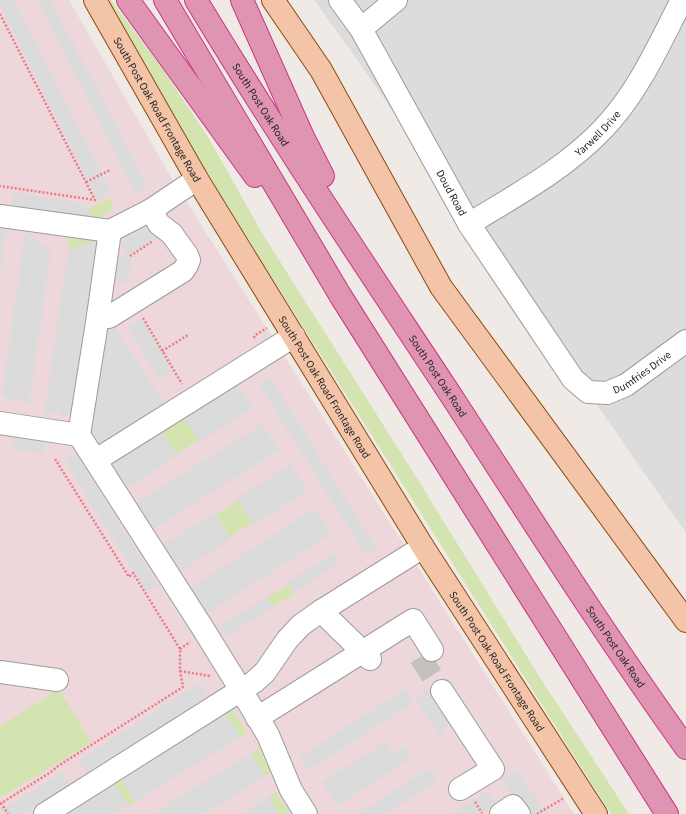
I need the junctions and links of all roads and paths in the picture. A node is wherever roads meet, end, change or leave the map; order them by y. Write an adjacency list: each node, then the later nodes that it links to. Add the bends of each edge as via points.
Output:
1 (95, 0): 13 (main road, South Post Oak Road Frontage Road)
2 (128, 0): 26 (highway)
3 (165, 0): 26 (highway)
4 (196, 0): 25 (highway, South Post Oak Road)
5 (242, 0): 25 (highway, via 303,137)
6 (273, 0): 43 (main road, via 321,70 441,287)
7 (340, 0): 11 (street, Doud Road)
8 (396, 0): 11 (street)
9 (682, 0): 18 (street, Yarwell Drive, via 627,100 604,129 578,153 542,180)
10 (0, 14): 14 (path)
11 (361, 29): 18 (street, Doud Road)
12 (110, 170): 14 (path)
13 (197, 180): 16 (street); 31 (main road, South Post Oak Road Frontage Road)
14 (86, 182): 15 (path, via 95,200)
15 (0, 186)
16 (151, 210): 19 (street); 28 (street, via 159,224 172,234 187,255 187,265 183,271)
17 (0, 216): 19 (street)
18 (469, 224): 35 (street, Doud Road)
19 (110, 231): 28 (street)
20 (158, 238): 21 (path)
21 (147, 245): 22 (path); 23 (path)
22 (149, 249)
23 (130, 256)
24 (140, 281): 28 (street)
25 (384, 294): 56 (highway, South Post Oak Road, via 640,683)
26 (340, 295): 55 (highway)
27 (145, 311): 28 (street); 34 (path)
28 (106, 317): 38 (street)
29 (269, 326): 32 (path, via 255,335)
30 (188, 335): 34 (path)
31 (294, 336): 40 (street); 41 (main road, South Post Oak Road Frontage Road)
32 (253, 341)
33 (686, 341): 35 (street, Dumfries Drive, via 626,385 607,393 588,392)
34 (162, 351): 36 (path)
35 (574, 379)
36 (185, 390)
37 (0, 423): 38 (street)
38 (79, 435): 40 (street)
39 (55, 459): 45 (path, via 129,577 134,573)
40 (96, 460): 53 (street)
41 (423, 547): 42 (street); 66 (main road, South Post Oak Road Frontage Road)
42 (320, 611): 47 (street); 53 (street, via 301,625 287,640 265,672)
43 (686, 621)
44 (185, 645): 45 (path)
45 (180, 649): 48 (path)
46 (426, 653): 47 (street, via 413,620)
47 (366, 655): 54 (street)
48 (180, 671): 50 (path); 59 (path, via 183,687)
49 (0, 672): 51 (street)
50 (194, 673)
51 (57, 680)
52 (448, 687): 57 (street, via 499,756 493,769)
53 (241, 690): 54 (street); 61 (street)
54 (260, 722): 62 (street, via 268,734 291,790)
55 (626, 748): 67 (highway); 68 (highway)
56 (686, 748)
57 (467, 795): 63 (path)
58 (566, 797): 65 (path)
59 (1, 803): 60 (path)
60 (8, 814)
61 (45, 814)
62 (306, 814)
63 (492, 814): 64 (street, via 514,806)
64 (519, 814)
65 (537, 814)
66 (596, 814)
67 (667, 814)
68 (676, 814)

